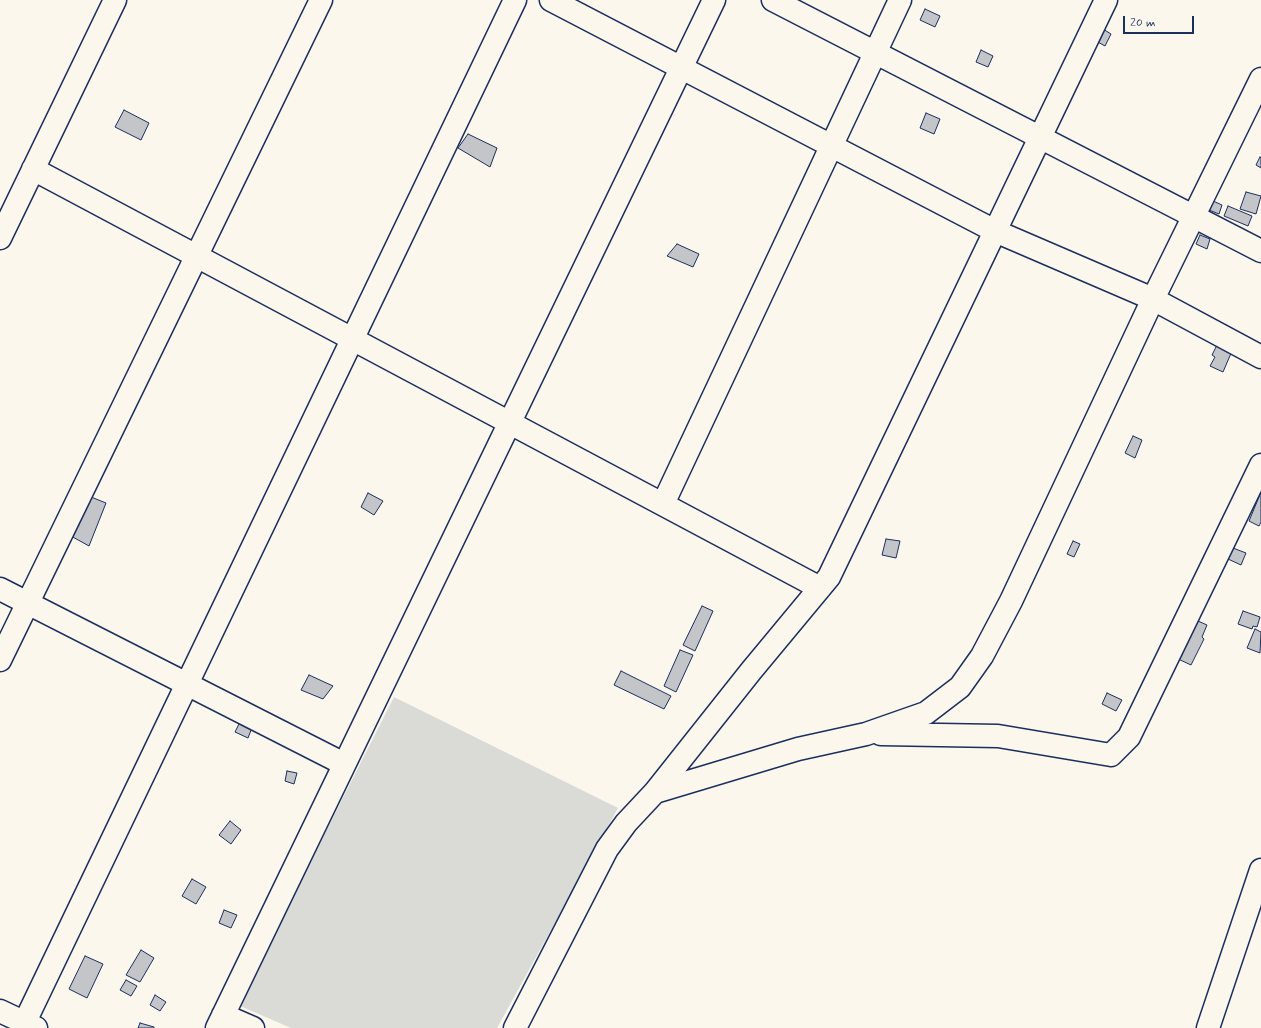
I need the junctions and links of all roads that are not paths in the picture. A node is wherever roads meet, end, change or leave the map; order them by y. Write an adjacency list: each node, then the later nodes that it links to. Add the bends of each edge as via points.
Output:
1 (115, 0): 14 (street)
2 (321, 0): 19 (street)
3 (515, 0): 21 (street)
4 (551, 0): 10 (street)
5 (714, 0): 10 (street)
6 (772, 0): 9 (street)
7 (900, 0): 9 (street)
8 (1106, 0): 12 (street)
9 (875, 53): 12 (street); 13 (street)
10 (681, 68): 13 (street); 23 (street)
11 (1261, 79): 15 (street)
12 (1040, 138): 15 (street); 16 (street)
13 (831, 146): 16 (street); 25 (street)
14 (33, 170): 17 (street); 19 (street)
15 (1195, 217): 18 (street); 20 (street)
16 (995, 231): 20 (street); 26 (street, via 829,577)
17 (0, 238)
18 (1261, 251)
19 (196, 256): 21 (street); 28 (street)
20 (1153, 299): 22 (street); 31 (street, via 1011,601 982,656 960,687 926,713)
21 (352, 339): 23 (street); 30 (street)
22 (1261, 357)
23 (509, 423): 25 (street); 32 (street)
24 (1261, 465): 31 (street, via 1129,737 1111,755 998,736)
25 (663, 504): 26 (street)
26 (820, 588): 33 (street)
27 (0, 589): 28 (street)
28 (28, 603): 29 (street); 30 (street)
29 (0, 660)
30 (186, 684): 32 (street); 37 (street)
31 (866, 734): 33 (street, via 798,750)
32 (344, 764): 36 (street)
33 (655, 792): 39 (street, via 626,823 607,849)
34 (1261, 870): 40 (street)
35 (0, 1011): 37 (street)
36 (220, 1022): 38 (street)
37 (27, 1026)
38 (254, 1028)
39 (515, 1028)
40 (1208, 1028)

